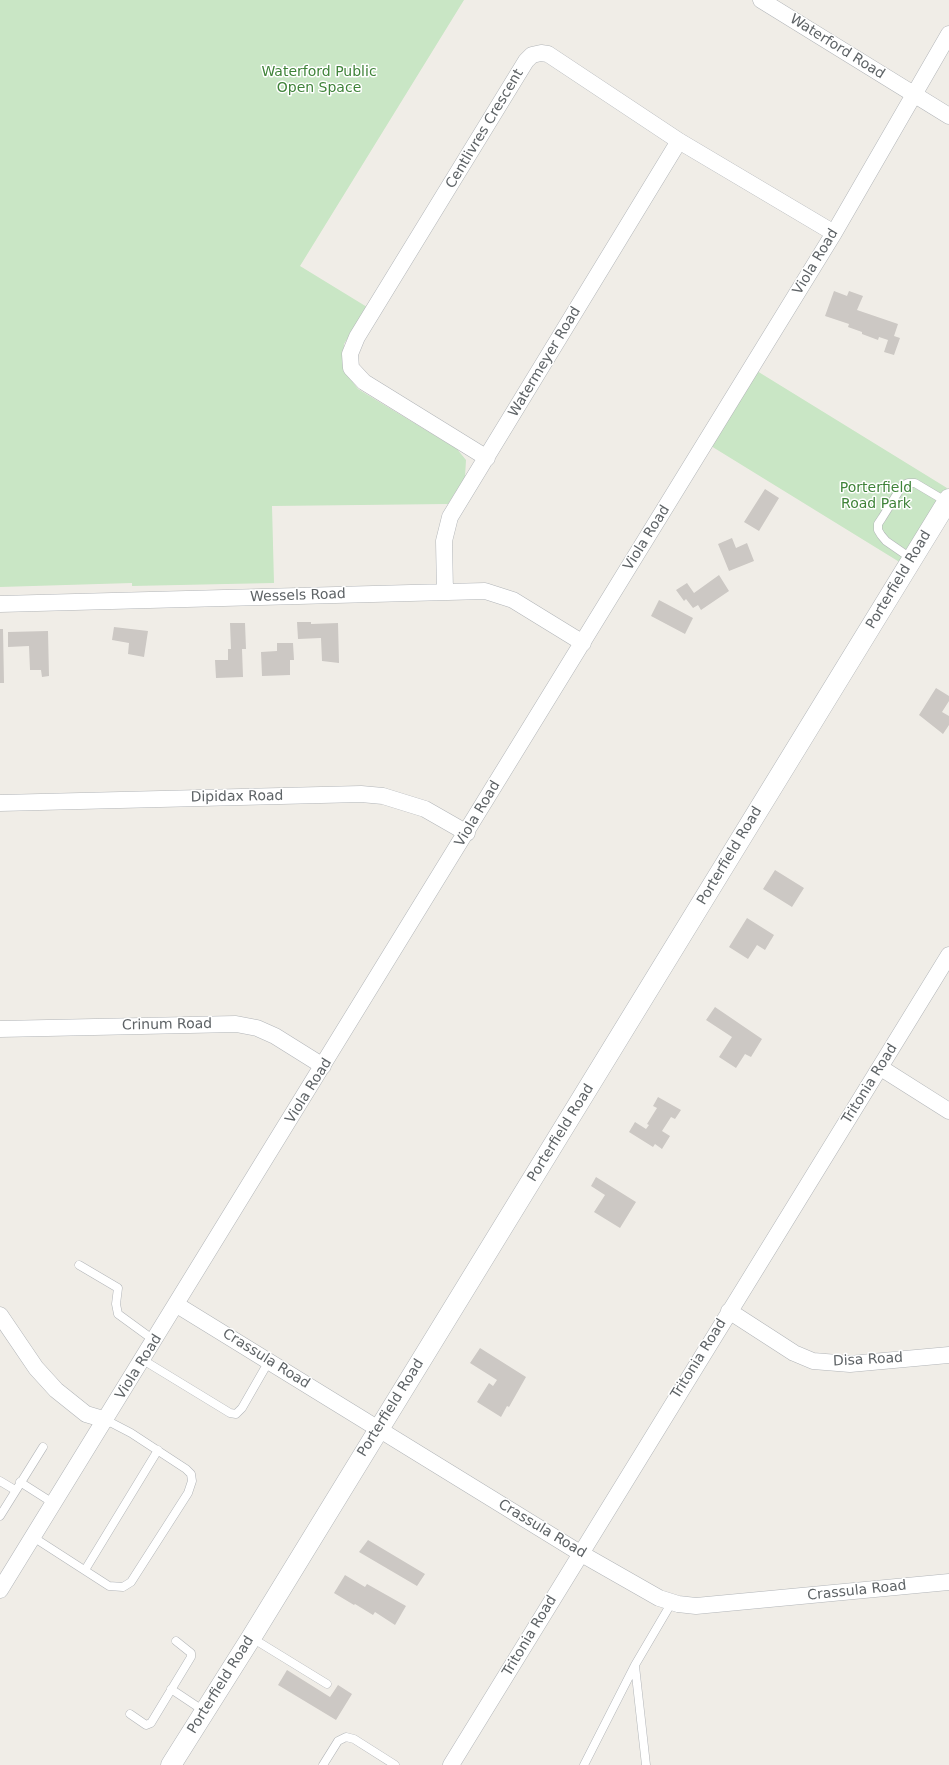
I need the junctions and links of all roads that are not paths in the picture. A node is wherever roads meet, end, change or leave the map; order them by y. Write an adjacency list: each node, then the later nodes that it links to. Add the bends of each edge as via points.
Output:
1 (761, 0): 3 (street, Waterford Road)
2 (949, 34): 3 (street, Viola Road)
3 (913, 93): 4 (street, Waterford Road); 6 (street, Viola Road)
4 (949, 116)
5 (679, 141): 6 (street, Centlivres Crescent); 7 (street, Watermeyer Road); 7 (street, Centlivres Crescent, via 548,54 532,56 526,61 357,337 350,354 355,374)
6 (834, 233): 12 (street, Viola Road)
7 (487, 458): 10 (street, Watermeyer Road, via 447,525 444,542)
8 (948, 501): 9 (street, Porterfield Road); 9 (lane, via 915,483 908,483 902,486 878,524 878,530 886,541)
9 (912, 559): 29 (street, Porterfield Road)
10 (445, 592): 11 (street, Wessels Road); 12 (street, Wessels Road, via 485,591 497,594 512,600)
11 (0, 604)
12 (583, 643): 14 (street, Viola Road)
13 (0, 803): 14 (street, Dipidax Road, via 361,794 383,796 425,809)
14 (467, 833): 17 (street, Viola Road)
15 (949, 955): 18 (street, Tritonia Road)
16 (0, 1029): 17 (street, Crinum Road, via 236,1024 257,1028 275,1036)
17 (323, 1066): 21 (street, Viola Road)
18 (881, 1068): 19 (street); 22 (street, Tritonia Road)
19 (949, 1111)
20 (79, 1265): 24 (lane, via 118,1288 118,1314)
21 (177, 1305): 24 (street, Viola Road); 27 (street, Crassula Road)
22 (729, 1311): 25 (street, Disa Road, via 794,1353 813,1361 850,1364); 38 (street, Tritonia Road)
23 (0, 1315): 28 (street, via 36,1368 56,1390 86,1414)
24 (155, 1341): 26 (street, Viola Road)
25 (949, 1355)
26 (143, 1360): 27 (lane, via 230,1413 236,1414); 28 (street, Viola Road)
27 (269, 1361): 29 (street, Crassula Road)
28 (106, 1420): 31 (lane); 35 (street, Viola Road)
29 (378, 1429): 38 (street, Crassula Road); 43 (street, Porterfield Road)
30 (43, 1447): 33 (lane)
31 (158, 1450): 39 (lane); 39 (lane, via 191,1474 192,1485 188,1493 127,1586 109,1586)
32 (0, 1480): 34 (lane)
33 (20, 1482): 34 (lane); 35 (lane)
34 (15, 1490): 36 (lane)
35 (53, 1503): 37 (street, Viola Road)
36 (0, 1516)
37 (33, 1537): 39 (lane); 41 (street, Viola Road)
38 (580, 1553): 42 (street, Crassula Road, via 641,1589); 53 (street, Tritonia Road)
39 (85, 1570)
40 (949, 1582): 42 (street, Crassula Road, via 718,1605 696,1606)
41 (1, 1585)
42 (672, 1602): 45 (lane)
43 (251, 1638): 46 (lane); 48 (street, Porterfield Road)
44 (176, 1641): 47 (lane, via 191,1653 191,1657)
45 (635, 1665): 54 (lane); 55 (lane)
46 (327, 1684)
47 (172, 1690): 48 (lane); 49 (lane, via 151,1723 146,1725)
48 (204, 1711): 51 (street, Porterfield Road)
49 (130, 1714)
50 (324, 1764): 52 (lane, via 338,1741 346,1737 354,1739)
51 (171, 1765)
52 (395, 1765)
53 (451, 1765)
54 (584, 1765)
55 (646, 1765)

